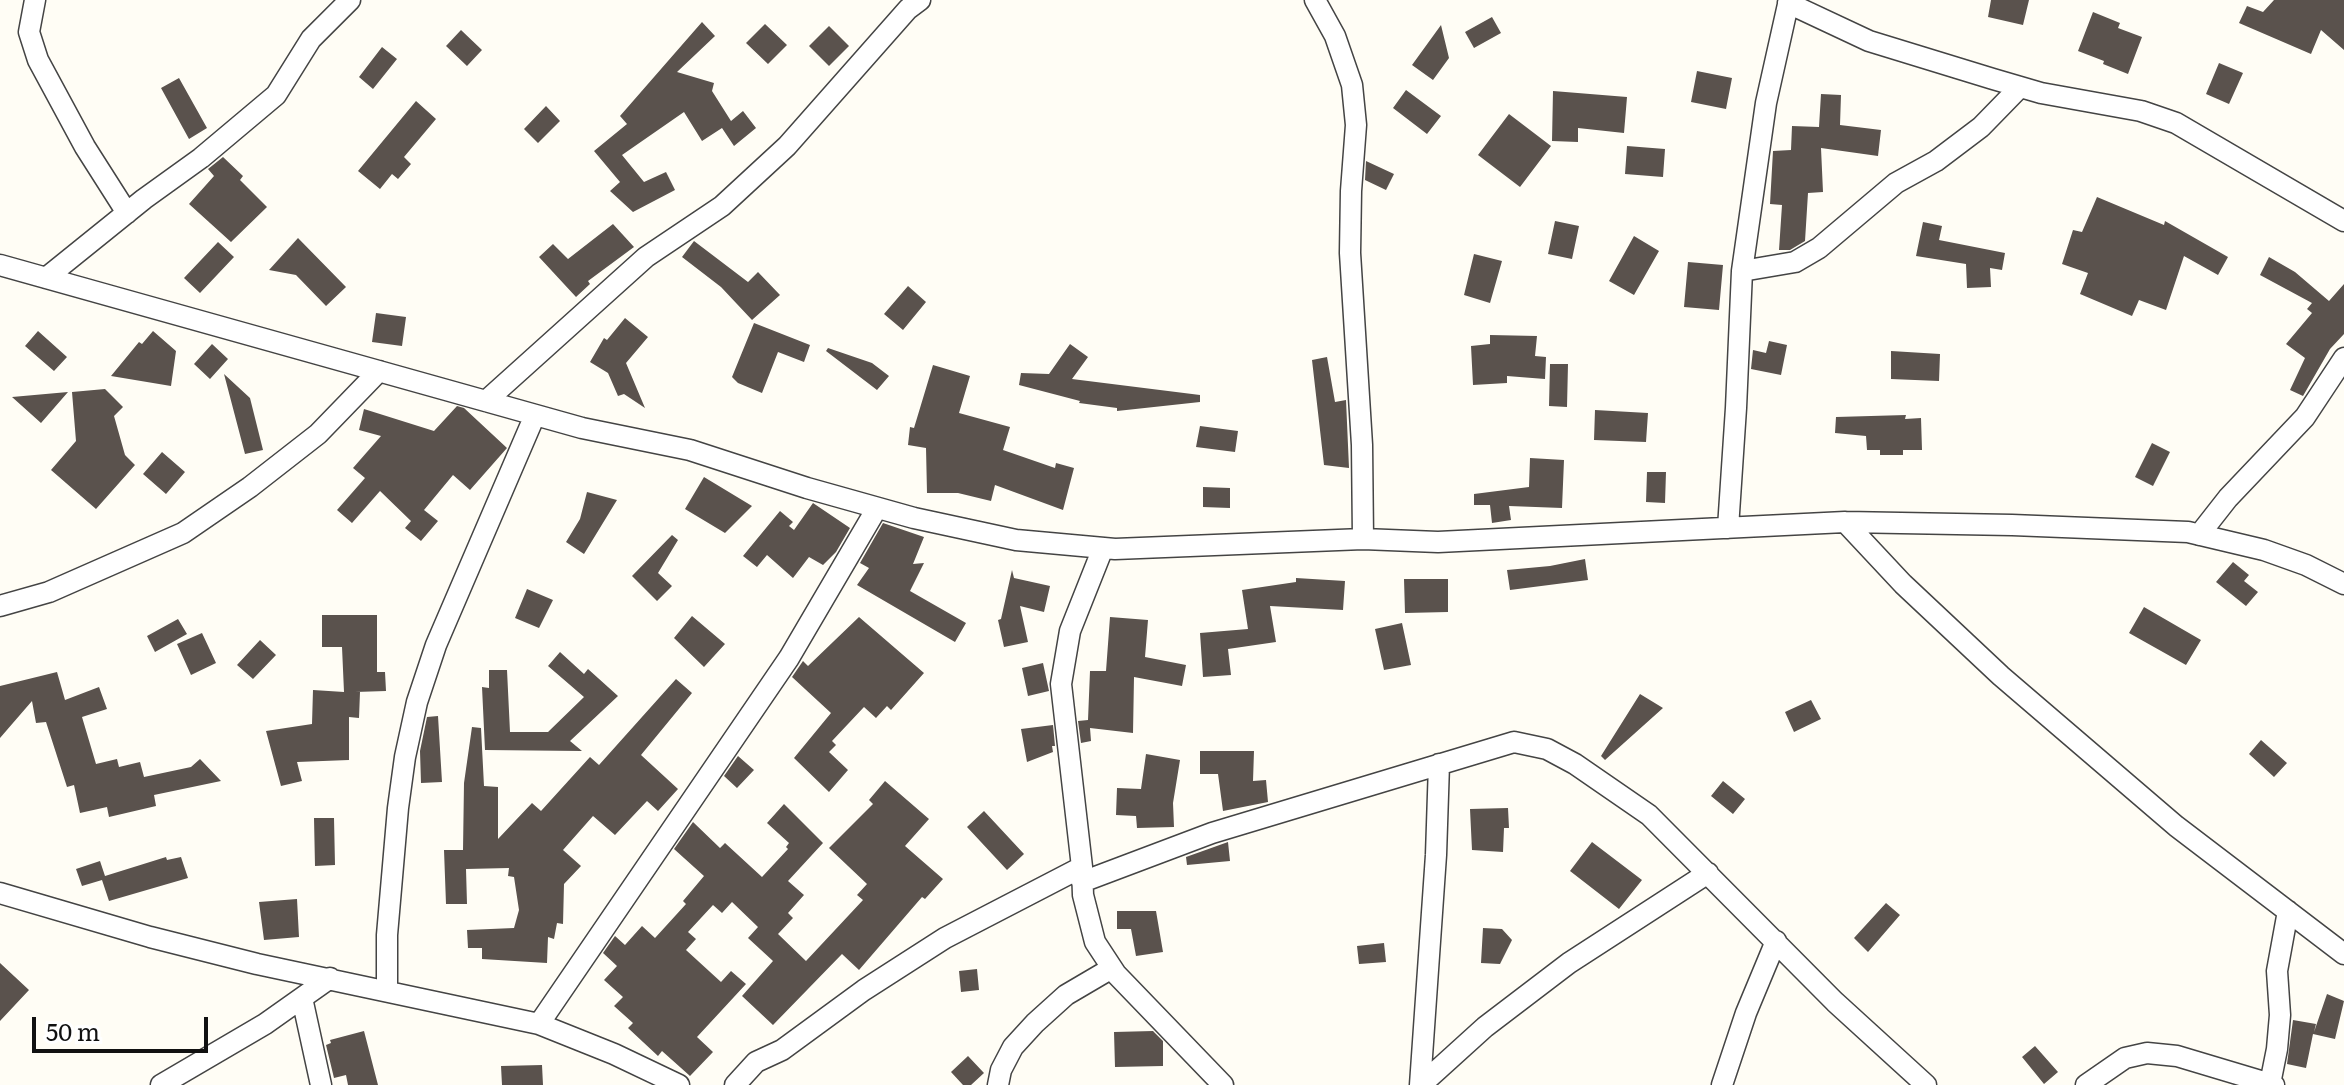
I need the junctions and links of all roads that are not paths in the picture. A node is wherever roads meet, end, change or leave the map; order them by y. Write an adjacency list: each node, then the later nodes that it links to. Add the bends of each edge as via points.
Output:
1 (35, 0): 7 (street, via 29,32 38,60)
2 (350, 0): 7 (street, via 311,39 276,95)
3 (920, 0): 14 (street, via 787,146 722,206 646,257)
4 (1315, 0): 20 (street, via 1352,85 1356,125 1350,253)
5 (1789, 1): 6 (street, via 1869,41); 10 (street, via 1766,103)
6 (2020, 87): 8 (street, via 2176,123); 10 (street, via 1981,127 1896,183 1819,248 1795,262)
7 (127, 213): 11 (street)
8 (2343, 217)
9 (0, 265): 11 (street)
10 (1742, 271): 18 (street)
11 (46, 278): 13 (street)
12 (2344, 358): 19 (street, via 2305,417)
13 (379, 371): 14 (street); 23 (street, via 318,434 183,533 49,592)
14 (486, 401): 15 (street)
15 (535, 415): 16 (street, via 690,450); 33 (street, via 436,645 417,702 398,808)
16 (877, 508): 21 (street, via 1016,540); 35 (street, via 789,658)
17 (1845, 522): 18 (street); 19 (street); 28 (street, via 2001,676 2176,826)
18 (1728, 528): 20 (street, via 1438,542)
19 (2199, 535): 22 (street, via 2264,550)
20 (1363, 539): 21 (street)
21 (1103, 548): 26 (street, via 1070,631 1061,684)
22 (2344, 584)
23 (0, 606)
24 (1439, 764): 25 (street, via 1514,742 1547,749 1632,801); 26 (street); 43 (street)
25 (1708, 873): 29 (street); 43 (street, via 1569,963 1485,1027)
26 (1082, 874): 31 (street, via 1095,942); 36 (street, via 945,938 782,1050 756,1062)
27 (0, 893): 32 (street, via 165,941)
28 (2288, 911): 30 (street); 37 (street, via 2277,971 2280,1015)
29 (1776, 941): 44 (street); 45 (street)
30 (2344, 954)
31 (1112, 968): 41 (street, via 1066,995 1035,1023 1013,1047); 42 (street)
32 (330, 978): 33 (street); 34 (street)
33 (387, 990): 35 (street)
34 (302, 998): 38 (street); 39 (street)
35 (539, 1024): 40 (street)
36 (740, 1083)
37 (2272, 1084): 46 (street, via 2177,1056 2147,1053 2125,1058)
38 (161, 1085)
39 (321, 1085)
40 (679, 1085)
41 (998, 1085)
42 (1223, 1085)
43 (1421, 1085)
44 (1722, 1085)
45 (1926, 1085)
46 (2086, 1085)

